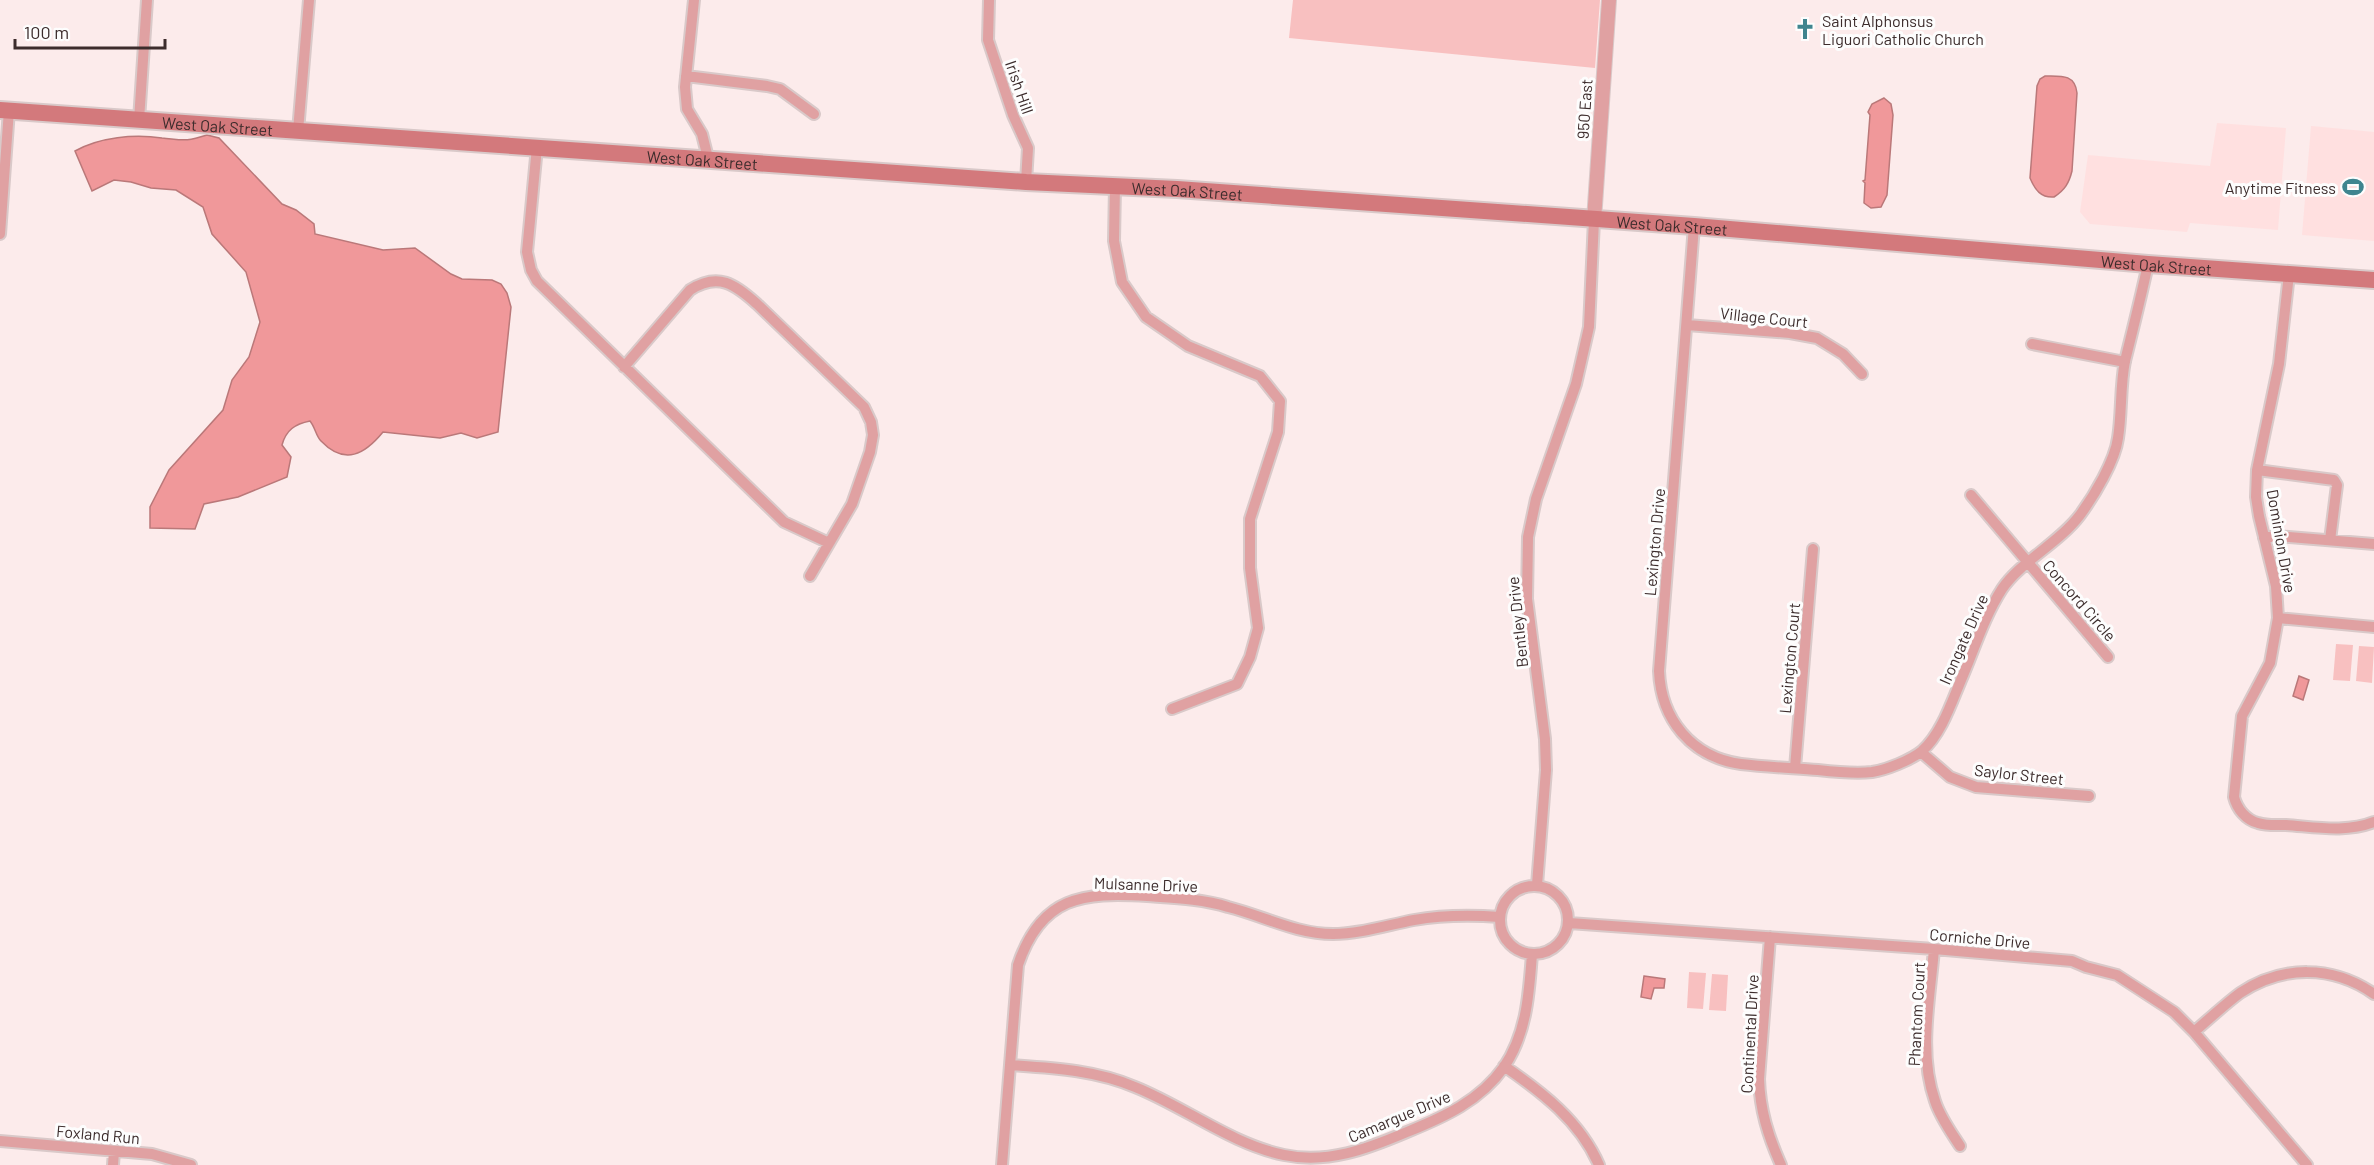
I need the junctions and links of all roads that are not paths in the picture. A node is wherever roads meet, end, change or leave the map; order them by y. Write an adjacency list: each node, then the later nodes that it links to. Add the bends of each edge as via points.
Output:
1 (147, 0): 9 (street)
2 (309, 0): 10 (street)
3 (694, 0): 6 (street)
4 (989, 0): 13 (street, Irish Hill, via 988,40 1028,148)
5 (1609, 0): 15 (street, 950 East)
6 (686, 76): 8 (street, via 773,87); 12 (street, via 687,109 702,134)
7 (4, 110): 9 (main road, West Oak Street); 17 (street)
8 (814, 114)
9 (139, 120): 10 (main road, West Oak Street)
10 (298, 131): 11 (main road, West Oak Street)
11 (537, 147): 12 (main road, West Oak Street); 24 (street, via 527,252 531,270 537,281)
12 (708, 158): 13 (main road, West Oak Street)
13 (1026, 182): 14 (main road, West Oak Street)
14 (1115, 186): 15 (main road, West Oak Street); 38 (street, via 1114,241 1122,282 1146,317 1188,346 1260,376 1280,401 1278,432 1250,519 1250,568 1258,628 1250,657 1237,684)
15 (1594, 220): 16 (main road, West Oak Street); 43 (street, Bentley Drive, via 1589,327 1576,384 1536,499 1528,537 1527,599 1546,770)
16 (1694, 226): 18 (main road, West Oak Street); 21 (street, Lexington Drive)
17 (0, 234)
18 (2148, 264): 19 (main road, West Oak Street); 23 (street, Irongate Drive)
19 (2289, 274): 20 (main road, West Oak Street); 26 (street, Dominion Drive, via 2279,364)
20 (2374, 280)
21 (1687, 324): 25 (street, Village Court, via 1817,338 1843,354); 40 (street, Lexington Drive, via 1660,691 1677,728 1708,754 1739,763)
22 (2032, 344): 23 (street)
23 (2125, 362): 33 (street, Irongate Drive, via 2118,440 2109,465 2080,515)
24 (624, 368): 30 (street, via 784,522); 30 (street, via 690,290 714,281 741,289 864,407 871,422 870,452 860,483)
25 (1862, 374)
26 (2257, 470): 28 (street, Dominion Drive, via 2256,497); 29 (street, via 2334,480 2337,485)
27 (1971, 495): 33 (street, Concord Circle)
28 (2264, 538): 29 (street); 35 (street, Dominion Drive, via 2276,586)
29 (2330, 540): 31 (street)
30 (829, 543): 34 (street)
31 (2374, 544)
32 (1813, 549): 40 (street, Lexington Court)
33 (2028, 564): 37 (street, Concord Circle); 39 (street, Irongate Drive, via 2011,576 1996,599 1950,706)
34 (810, 576)
35 (2278, 618): 36 (street); 42 (street, Dominion Drive, via 2270,663 2242,716 2236,805 2257,824 2344,829)
36 (2374, 627)
37 (2108, 657)
38 (1172, 709)
39 (1921, 752): 40 (street, Irongate Drive, via 1873,772); 41 (street, Saylor Street, via 1950,777 1976,787)
40 (1795, 768)
41 (2089, 796)
42 (2374, 822)
43 (1537, 885): 44 (street, via 1512,893); 45 (street, via 1559,895 1569,913)
44 (1500, 916): 48 (street, via 1506,939 1520,951); 51 (street, Mulsanne Drive, via 1446,916 1335,934 1293,929 1231,907 1186,898 1115,894 1072,900 1039,923 1024,949 1016,983)
45 (1569, 923): 46 (street, Corniche Drive); 48 (street, via 1557,945)
46 (1770, 937): 47 (street, Corniche Drive); 60 (street, Continental Drive, via 1758,1079 1764,1122)
47 (1934, 949): 50 (street, Corniche Drive, via 2072,961 2117,975 2174,1012); 54 (street, Phantom Court, via 1925,1056 1928,1080)
48 (1532, 954): 52 (street, Camargue Drive, via 1525,1019)
49 (2374, 994): 50 (street, via 2337,975 2292,972 2247,989)
50 (2194, 1032): 61 (street, Corniche Drive)
51 (1010, 1065): 52 (street, Camargue Drive, via 1111,1078 1244,1141 1302,1158 1360,1150 1444,1117 1472,1099); 58 (street, Mulsanne Drive)
52 (1504, 1066): 59 (street, via 1535,1087 1567,1117)
53 (0, 1141): 55 (street, Foxland Run)
54 (1959, 1146)
55 (114, 1151): 56 (street); 57 (street, Foxland Run, via 152,1154)
56 (113, 1165)
57 (191, 1165)
58 (1002, 1165)
59 (1599, 1165)
60 (1781, 1165)
61 (2307, 1165)

